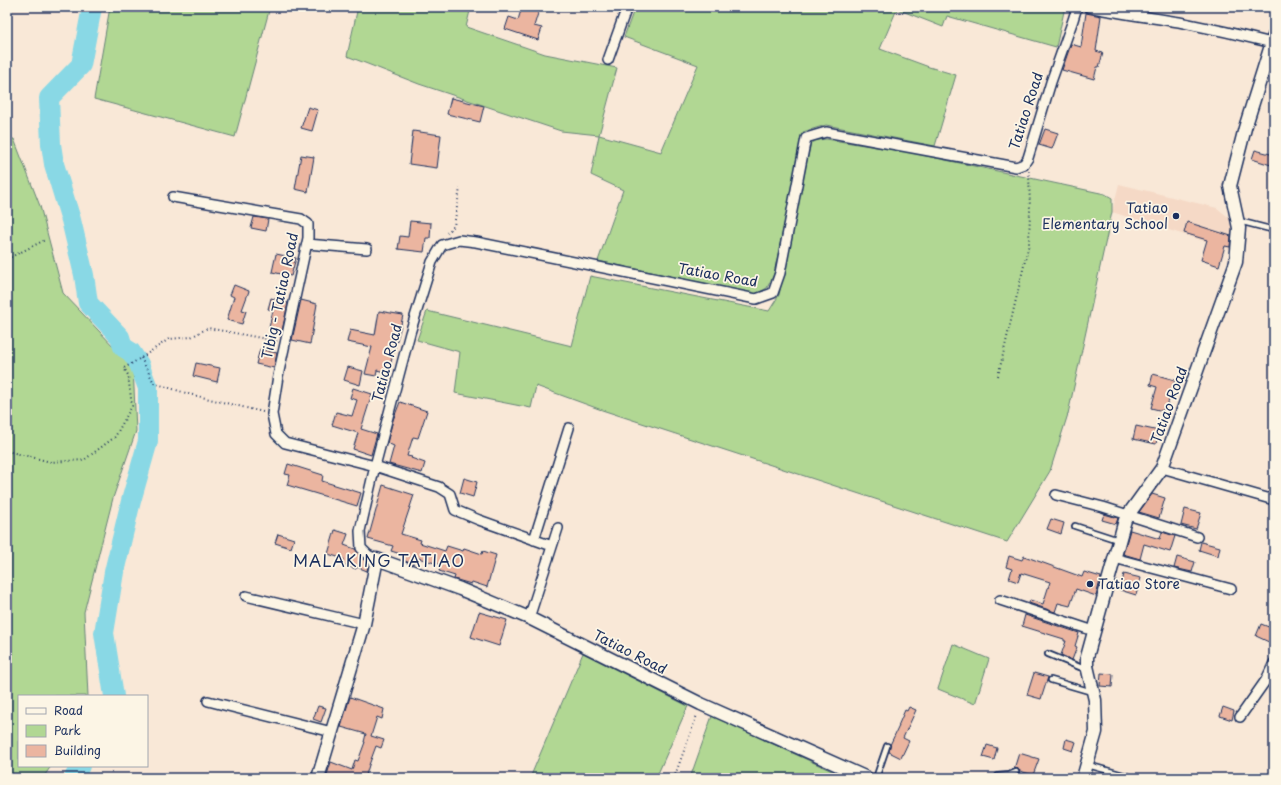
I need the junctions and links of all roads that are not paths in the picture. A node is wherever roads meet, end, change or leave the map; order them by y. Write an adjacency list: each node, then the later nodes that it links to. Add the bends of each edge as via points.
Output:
1 (627, 7): 5 (street)
2 (1077, 7): 12 (street, Tatiao Road, via 1024,164 1016,167 826,132 806,138 780,273 773,293 756,300 476,242 459,240 442,246 432,262 410,333)
3 (1088, 7): 4 (street)
4 (1273, 40): 7 (street, Tatiao Road, via 1230,186)
5 (608, 60)
6 (173, 197): 9 (street, Tibig - Tatiao Road, via 301,219 308,224)
7 (1238, 221): 8 (lane); 13 (street, Tatiao Road, via 1236,262)
8 (1274, 230)
9 (307, 244): 10 (street); 12 (street, Tibig - Tatiao Road, via 284,343 272,414 276,434 285,443)
10 (367, 249)
11 (569, 428): 20 (street)
12 (375, 466): 20 (street, via 439,487 450,494 455,510); 24 (street, Tatiao Road, via 360,531 361,548)
13 (1162, 468): 15 (street); 16 (street, Tatiao Road)
14 (1056, 495): 16 (street)
15 (1274, 500)
16 (1128, 515): 19 (street); 21 (street, Tatiao Road)
17 (1075, 526): 21 (lane)
18 (558, 528): 22 (street)
19 (1197, 537)
20 (534, 540): 22 (street)
21 (1119, 540): 23 (street, Tatiao Road)
22 (552, 546): 28 (street)
23 (1114, 558): 25 (street); 30 (street, Tatiao Road)
24 (377, 559): 28 (street, Tatiao Road, via 460,589); 29 (street)
25 (1231, 589)
26 (246, 596): 29 (street)
27 (1000, 600): 30 (street)
28 (529, 618): 43 (street, Tatiao Road, via 701,704)
29 (364, 624): 38 (street)
30 (1094, 631): 33 (street, Tatiao Road, via 1086,657)
31 (1048, 654): 33 (lane)
32 (1274, 663): 37 (street, via 1266,680)
33 (1088, 671): 35 (street, Tatiao Road)
34 (1051, 680): 35 (lane)
35 (1093, 692): 40 (street, Tatiao Road, via 1096,732)
36 (208, 702): 38 (street)
37 (1240, 717)
38 (332, 732): 42 (street)
39 (887, 746): 44 (lane)
40 (1087, 764): 46 (street, Tatiao Road); 47 (lane)
41 (1016, 772): 45 (lane)
42 (318, 778)
43 (867, 778)
44 (876, 778)
45 (997, 778)
46 (1083, 778)
47 (1134, 778)

